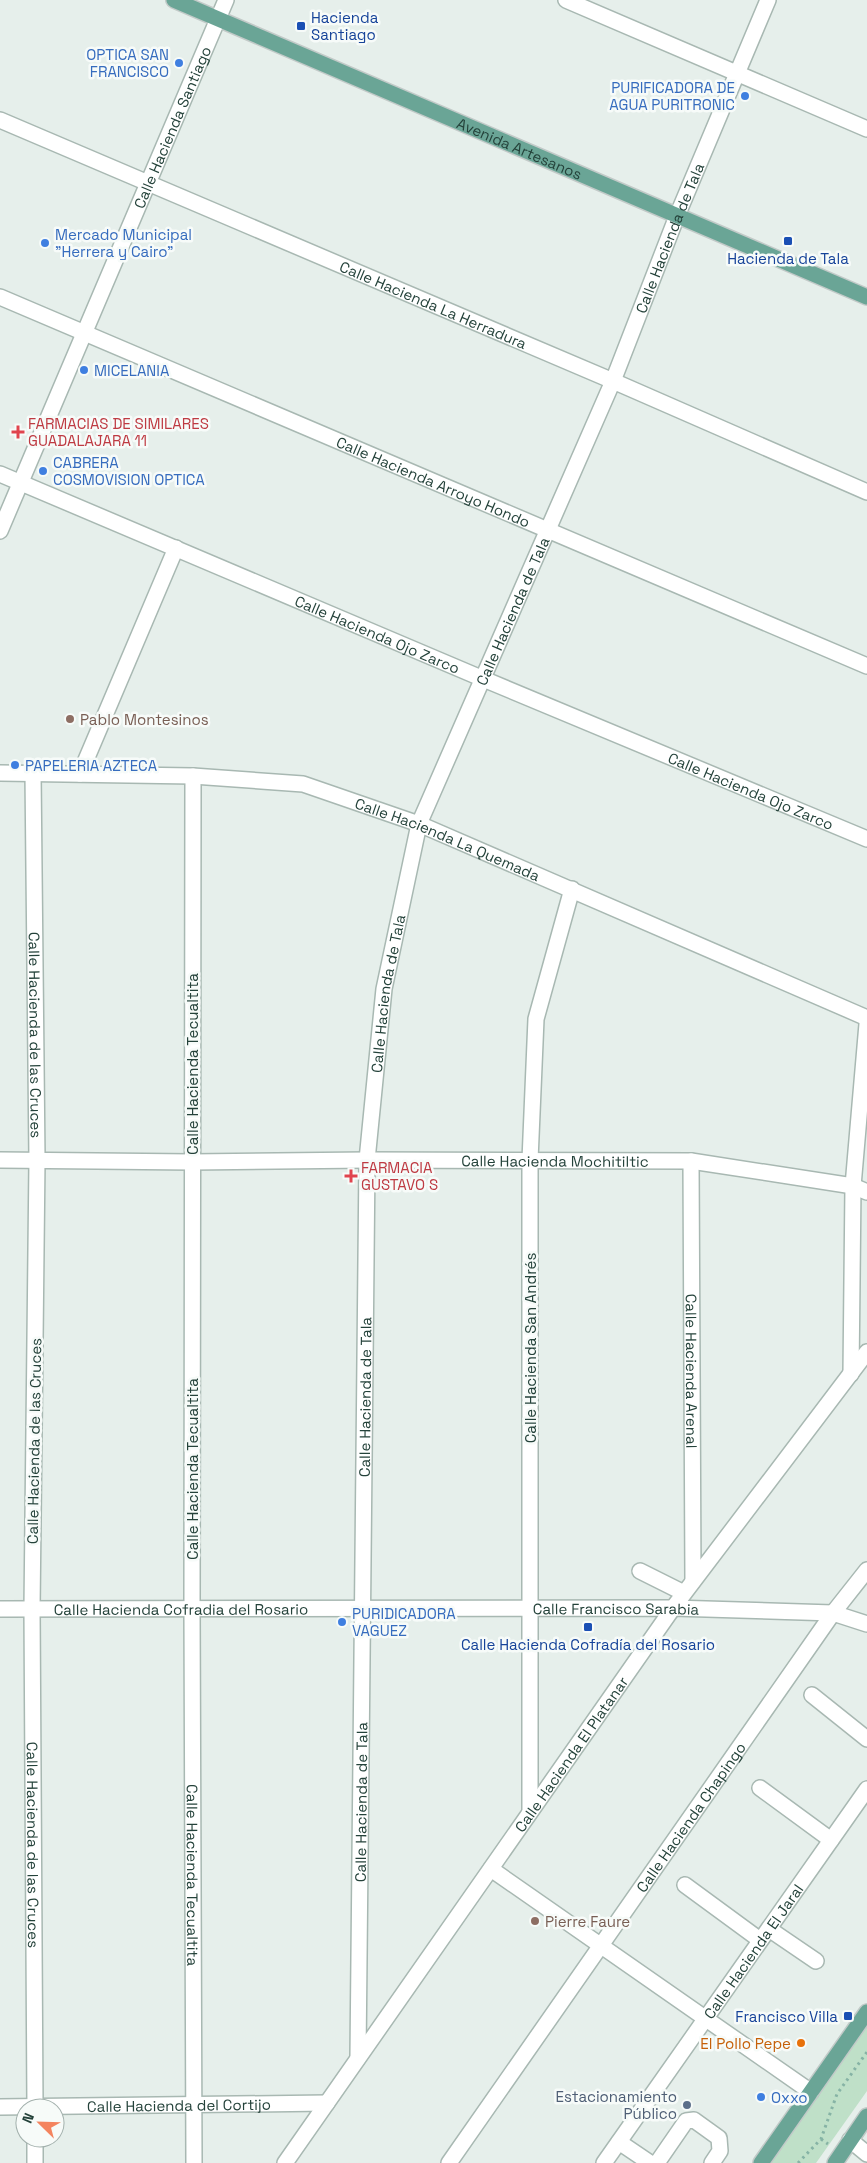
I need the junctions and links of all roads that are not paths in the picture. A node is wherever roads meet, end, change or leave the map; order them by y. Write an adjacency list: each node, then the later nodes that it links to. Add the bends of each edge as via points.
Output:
1 (174, 0): 5 (main road, Avenida Artesanos)
2 (226, 0): 5 (street, Calle Hacienda Santiago)
3 (566, 0): 6 (street)
4 (768, 0): 6 (street, Calle Hacienda de Tala)
5 (218, 19): 9 (street, Calle Hacienda Santiago); 10 (main road, Avenida Artesanos)
6 (737, 73): 8 (street); 10 (street, Calle Hacienda de Tala)
7 (0, 120): 9 (street, Calle Hacienda La Herradura)
8 (867, 129)
9 (148, 183): 13 (street, Calle Hacienda Santiago); 14 (street, Calle Hacienda La Herradura)
10 (677, 216): 12 (main road, Avenida Artesanos); 14 (street, Calle Hacienda de Tala)
11 (0, 297): 13 (street, Calle Hacienda Arroyo Hondo)
12 (867, 297)
13 (84, 333): 16 (street, Calle Hacienda Santiago); 19 (street, Calle Hacienda Arroyo Hondo)
14 (613, 381): 17 (street, Calle Hacienda La Herradura); 19 (street, Calle Hacienda de Tala)
15 (0, 474): 16 (street, Calle Hacienda Ojo Zarco)
16 (20, 482): 18 (street, Calle Hacienda Santiago); 20 (street, Calle Hacienda Ojo Zarco)
17 (867, 492)
18 (0, 531)
19 (547, 531): 21 (street, Calle Hacienda Arroyo Hondo); 22 (street, Calle Hacienda de Tala)
20 (176, 548): 22 (street, Calle Hacienda Ojo Zarco); 25 (street)
21 (867, 666)
22 (481, 678): 27 (street, Calle Hacienda de Tala); 28 (street, Calle Hacienda Ojo Zarco)
23 (0, 773): 24 (street, Calle Hacienda La Quemada)
24 (33, 773): 25 (street, Calle Hacienda La Quemada); 33 (street, Calle Hacienda de las Cruces)
25 (80, 774): 26 (street, Calle Hacienda La Quemada)
26 (193, 776): 27 (street, Calle Hacienda La Quemada, via 303,784); 37 (street, Calle Hacienda Tecualtita)
27 (419, 824): 29 (street, Calle Hacienda La Quemada); 34 (street, Calle Hacienda de Tala, via 384,990)
28 (867, 839)
29 (572, 889): 30 (street, Calle Hacienda La Quemada); 35 (street, Calle Hacienda San Andrés, via 536,1019)
30 (867, 1018)
31 (867, 1024): 38 (street)
32 (0, 1160): 33 (street, Calle Hacienda Mochitiltic)
33 (37, 1160): 37 (street, Calle Hacienda Mochitiltic); 48 (street, Calle Hacienda de las Cruces)
34 (367, 1160): 35 (street, Calle Hacienda Mochitiltic); 37 (street, Calle Hacienda Mochitiltic); 45 (street, Calle Hacienda de Tala)
35 (530, 1160): 36 (street, Calle Hacienda Mochitiltic); 49 (street, Calle Hacienda San Andrés)
36 (691, 1161): 38 (street, Calle Hacienda Mochitiltic); 44 (street, Calle Hacienda Arenal)
37 (192, 1162): 50 (street, Calle Hacienda Tecualtita)
38 (852, 1186): 39 (street, Calle Hacienda Mochitiltic); 41 (street)
39 (867, 1192)
40 (867, 1352): 41 (street, Calle Hacienda El Platanar)
41 (850, 1374): 44 (street, Calle Hacienda El Platanar)
42 (640, 1572): 44 (street)
43 (865, 1575): 51 (street, Calle Hacienda Chapingo)
44 (688, 1587): 46 (street, Calle Hacienda El Platanar)
45 (363, 1608): 49 (street, Calle Francisco Sarabia); 50 (street, Calle Hacienda Cofradia del Rosario); 66 (street, Calle Hacienda de Tala)
46 (673, 1608): 49 (street, Calle Francisco Sarabia); 51 (street, Calle Francisco Sarabia); 57 (street, Calle Hacienda El Platanar)
47 (0, 1609): 48 (street, Calle Hacienda Cofradia del Rosario)
48 (32, 1609): 50 (street, Calle Hacienda Cofradia del Rosario); 68 (street, Calle Hacienda de las Cruces)
49 (530, 1609): 57 (street, Calle Hacienda San Andrés)
50 (192, 1610): 70 (street, Calle Hacienda Tecualtita)
51 (834, 1613): 52 (street, Calle Francisco Sarabia); 62 (street, Calle Hacienda Chapingo)
52 (867, 1624)
53 (812, 1695): 54 (street)
54 (867, 1739)
55 (760, 1788): 58 (street)
56 (867, 1789): 58 (street, Calle Hacienda El Jaral)
57 (530, 1812): 59 (street, Calle Hacienda El Platanar)
58 (831, 1840): 61 (street, Calle Hacienda El Jaral)
59 (490, 1869): 62 (street); 66 (street, Calle Hacienda El Platanar)
60 (685, 1884): 61 (street)
61 (765, 1934): 63 (street); 65 (street, Calle Hacienda El Jaral)
62 (601, 1946): 65 (street); 82 (street, Calle Hacienda Chapingo)
63 (816, 1961)
64 (867, 2012): 67 (main road)
65 (705, 2018): 67 (street); 76 (street, Calle Hacienda El Jaral)
66 (358, 2058): 69 (street, Calle Hacienda El Platanar)
67 (811, 2092): 87 (main road)
68 (35, 2098)
69 (327, 2103): 70 (street, Calle Hacienda del Cortijo); 81 (street, Calle Hacienda El Platanar)
70 (193, 2104): 71 (street, Calle Hacienda del Cortijo); 80 (street, Calle Hacienda Tecualtita)
71 (65, 2106)
72 (0, 2107): 73 (street, Calle Hacienda del Cortijo)
73 (15, 2107)
74 (867, 2116): 75 (main road)
75 (850, 2140): 78 (street); 88 (main road)
76 (619, 2142): 83 (street, Calle Hacienda El Jaral); 84 (street)
77 (35, 2148): 79 (street)
78 (867, 2154)
79 (35, 2163)
80 (194, 2163)
81 (285, 2163)
82 (449, 2163)
83 (604, 2163)
84 (650, 2163)
85 (657, 2163): 86 (street, via 686,2121 694,2120 719,2138 720,2151)
86 (712, 2163)
87 (761, 2163)
88 (834, 2163)

